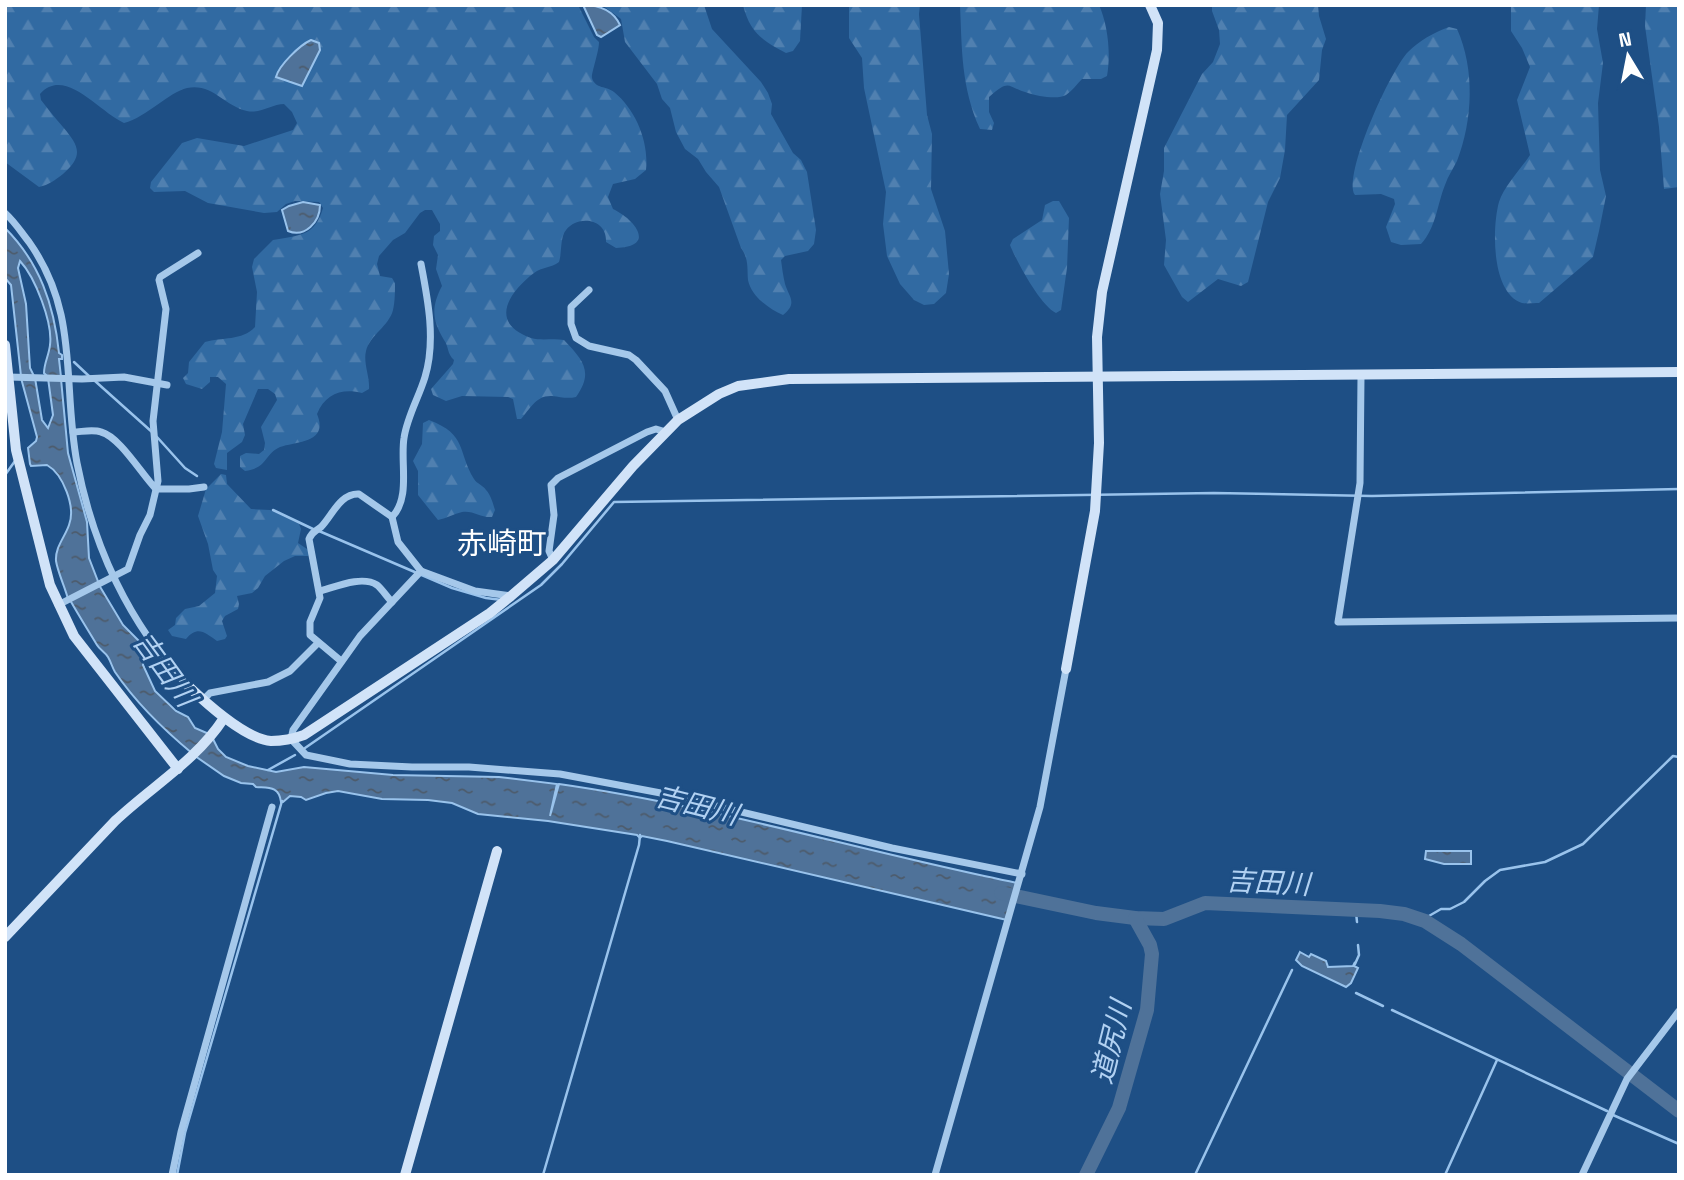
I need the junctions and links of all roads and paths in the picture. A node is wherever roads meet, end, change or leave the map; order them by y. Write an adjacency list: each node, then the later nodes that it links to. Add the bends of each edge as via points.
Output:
1 (1150, 5): 10 (street, via 1158,23 1157,50 1102,292)
2 (5, 213): 11 (street, via 53,282 63,323)
3 (198, 253): 12 (street, via 160,277 166,309)
4 (421, 264): 19 (street, via 429,307 429,360 404,437 402,494)
5 (589, 290): 14 (street, via 571,307 576,338 636,360 665,391)
6 (5, 345): 9 (street)
7 (1679, 372): 8 (street)
8 (1361, 376): 10 (street); 27 (street, via 1360,483 1338,622)
9 (11, 377): 11 (street); 26 (street, via 19,465 50,585)
10 (1098, 377): 14 (street, via 789,379 738,386); 30 (street, via 1095,511)
11 (67, 378): 12 (street, via 124,377); 15 (street)
12 (157, 384): 13 (street); 18 (street)
13 (167, 385)
14 (678, 420): 16 (street)
15 (72, 432): 18 (street, via 107,434); 22 (street, via 82,484)
16 (666, 432): 20 (street); 20 (street, via 647,432 551,485)
17 (204, 487): 18 (street)
18 (156, 489): 22 (street, via 128,569)
19 (392, 517): 21 (street, via 398,542); 23 (street, via 354,493 331,512 309,539)
20 (553, 560): 24 (street)
21 (418, 574): 24 (street); 25 (street)
22 (111, 579): 26 (street); 31 (street, via 162,657)
23 (320, 591): 25 (street, via 368,582); 28 (street, via 310,626)
24 (511, 596): 34 (street, via 321,725)
25 (392, 602): 29 (street)
26 (61, 604): 35 (street, via 74,636)
27 (1679, 618)
28 (318, 643): 29 (street); 32 (street, via 290,671 268,682 210,693)
29 (341, 661): 34 (street)
30 (1066, 669): 38 (street, via 1040,807)
31 (187, 685): 32 (street)
32 (203, 700): 33 (street)
33 (223, 720): 34 (street, via 263,740); 35 (street)
34 (291, 739): 38 (street, via 306,755 350,764 571,776)
35 (178, 769): 39 (street, via 115,821)
36 (272, 807): 41 (street)
37 (497, 851): 42 (street)
38 (1021, 876): 43 (street)
39 (5, 937)
40 (1679, 1011): 44 (street, via 1627,1079)
41 (172, 1175)
42 (405, 1175)
43 (935, 1175)
44 (1581, 1175)

